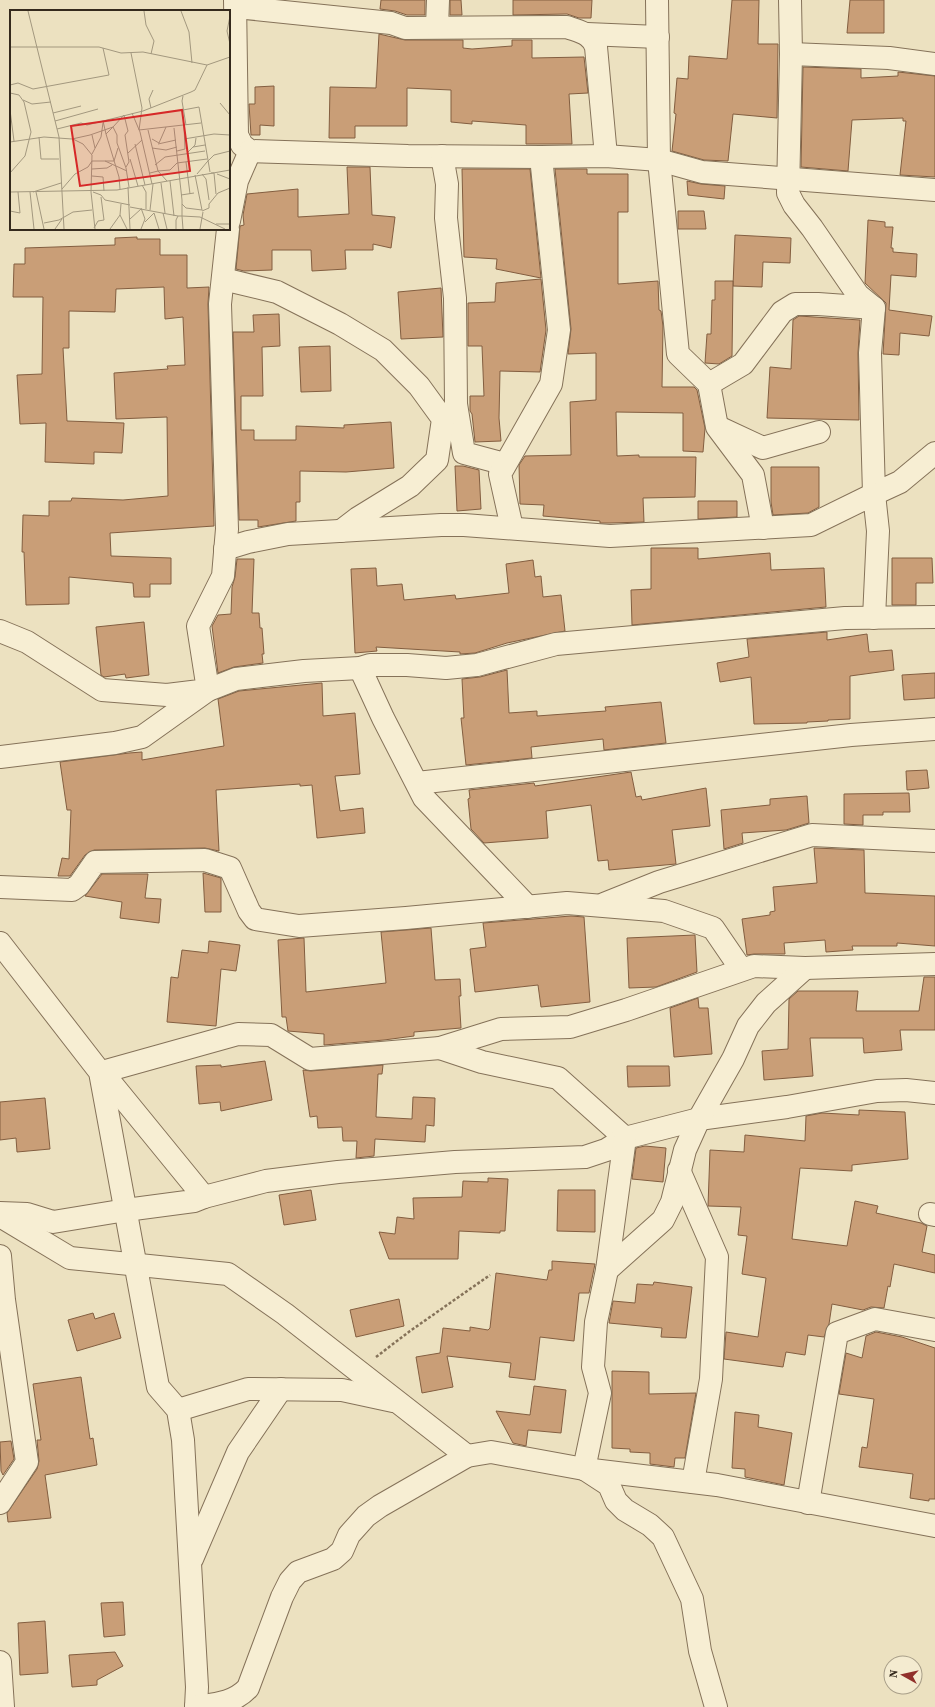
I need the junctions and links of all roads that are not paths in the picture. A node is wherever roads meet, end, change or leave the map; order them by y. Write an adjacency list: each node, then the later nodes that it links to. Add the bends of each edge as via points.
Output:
1 (438, 0): 5 (street)
2 (790, 0): 8 (street)
3 (654, 3): 7 (street)
4 (236, 4): 5 (street, via 391,23 405,28); 10 (street, via 237,135 242,145)
5 (437, 27): 6 (street, via 567,27)
6 (587, 34): 7 (street); 12 (street, via 593,39 596,47)
7 (658, 37): 14 (street)
8 (791, 54): 9 (street, via 889,58); 15 (street)
9 (935, 64)
10 (250, 151): 11 (street); 17 (street, via 237,181)
11 (442, 156): 13 (street); 24 (street, via 447,184 446,218 455,298 456,404)
12 (606, 156): 13 (street); 14 (street)
13 (541, 157): 27 (street, via 559,330 551,384)
14 (659, 160): 15 (street, via 702,172); 21 (street, via 678,354)
15 (787, 178): 16 (street); 20 (street, via 788,193 794,205 858,295)
16 (935, 190)
17 (230, 216)
18 (228, 230): 19 (street)
19 (223, 279): 26 (street, via 277,292 340,324 383,350 419,386 443,419); 32 (street, via 220,304 227,529)
20 (874, 308): 21 (street, via 795,304 782,312 743,364); 28 (street, via 870,353)
21 (709, 384): 22 (street)
22 (717, 426): 23 (street, via 763,448); 30 (street, via 753,475)
23 (819, 432)
24 (464, 453): 26 (street); 27 (street)
25 (935, 453): 28 (street, via 900,482)
26 (437, 460): 31 (street, via 410,486)
27 (505, 464): 29 (street, via 500,474)
28 (874, 494): 30 (street, via 811,525); 34 (street, via 878,531)
29 (512, 528): 30 (street, via 610,536); 31 (street, via 441,525)
30 (763, 528)
31 (341, 531): 32 (street, via 288,534)
32 (225, 549): 37 (street, via 222,576 198,626)
33 (935, 617): 34 (street)
34 (874, 618): 36 (street, via 845,618 556,644 477,665 446,668 407,665)
35 (0, 631): 37 (street, via 27,642 102,690 167,695)
36 (360, 668): 37 (street, via 236,679); 40 (street)
37 (208, 690): 39 (street, via 142,737 115,744)
38 (935, 729): 40 (street, via 851,734)
39 (0, 757)
40 (417, 783): 44 (street, via 424,798)
41 (935, 841): 43 (street, via 812,835 659,882)
42 (0, 887): 44 (street, via 72,890 79,885 95,862 206,860 230,868 255,919 299,926)
43 (600, 906): 44 (street, via 567,903); 48 (street, via 664,911 713,928)
44 (528, 907)
45 (0, 943): 55 (street, via 100,1072)
46 (935, 964): 47 (street)
47 (805, 968): 48 (street, via 754,966); 51 (street, via 766,1003 748,1026 733,1059)
48 (741, 969): 49 (street, via 570,1027 501,1029)
49 (440, 1048): 52 (street, via 482,1062 558,1078); 54 (street, via 310,1059 271,1035 238,1034 102,1072)
50 (935, 1092): 51 (street, via 878,1091)
51 (699, 1119): 52 (street); 53 (street)
52 (625, 1138): 54 (street, via 606,1150 585,1157 455,1162 338,1172 266,1181); 59 (street)
53 (679, 1170): 59 (street, via 672,1202 663,1220); 66 (street, via 718,1257 711,1379)
54 (204, 1197): 55 (street, via 194,1201)
55 (126, 1210): 56 (street, via 53,1222 27,1214); 58 (street)
56 (0, 1214): 58 (street, via 70,1258)
57 (0, 1256): 68 (street, via 27,1462)
58 (136, 1265): 62 (street, via 228,1274 285,1314); 63 (street, via 158,1387)
59 (607, 1270): 65 (street, via 594,1341 593,1367 600,1393)
60 (935, 1330): 67 (street, via 875,1320 837,1333)
61 (280, 1389): 62 (street, via 342,1390); 63 (street, via 248,1389); 70 (street, via 238,1452)
62 (397, 1402): 64 (street)
63 (178, 1410): 70 (street)
64 (467, 1456): 65 (street, via 491,1452); 73 (street, via 366,1516 349,1535 342,1551 333,1559 298,1572 282,1597 248,1688 242,1695 227,1702)
65 (584, 1469): 66 (street); 74 (street, via 609,1484 616,1501 625,1510 650,1525 663,1537 692,1599 700,1651)
66 (693, 1482): 67 (street)
67 (808, 1502): 69 (street)
68 (0, 1503)
69 (935, 1526)
70 (190, 1564): 73 (street)
71 (0, 1662): 72 (street)
72 (3, 1707)
73 (196, 1707)
74 (716, 1707)

